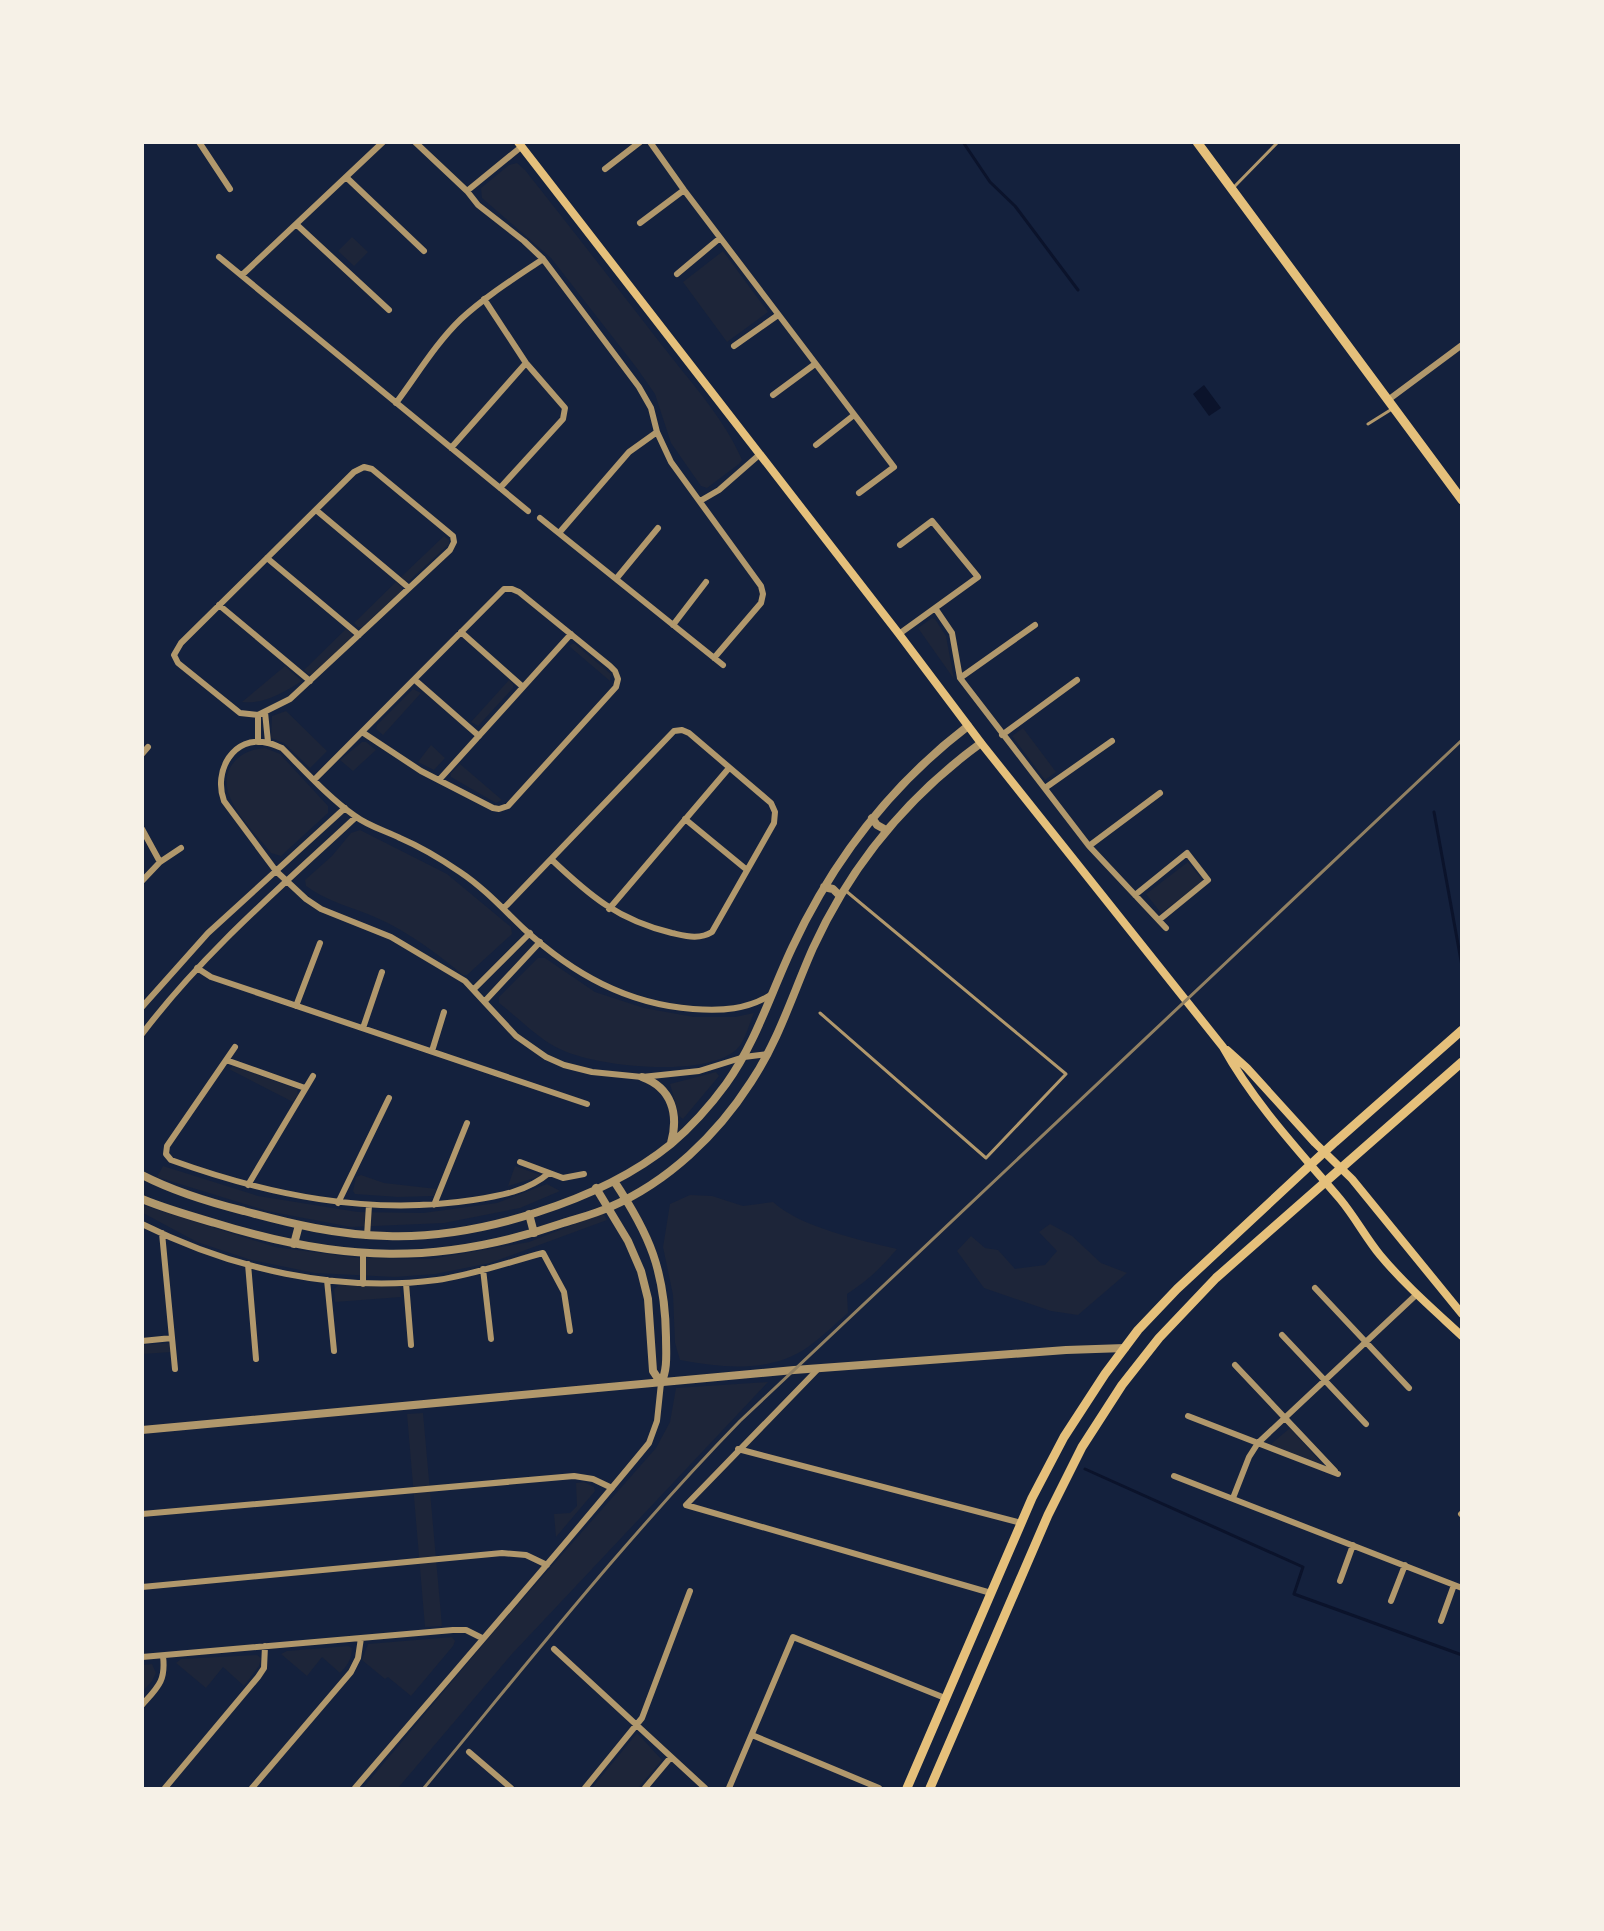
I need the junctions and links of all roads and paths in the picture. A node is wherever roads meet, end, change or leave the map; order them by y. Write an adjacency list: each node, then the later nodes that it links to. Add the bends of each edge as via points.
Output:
1 (198, 142): 11 (street)
2 (383, 142): 10 (street)
3 (415, 142): 14 (street)
4 (640, 142): 9 (street)
5 (650, 142): 13 (street)
6 (1197, 142): 12 (main road)
7 (1278, 142): 12 (lane)
8 (522, 144): 14 (street); 38 (main road)
9 (605, 169)
10 (346, 177): 16 (street); 18 (street)
11 (230, 189)
12 (1231, 189): 32 (main road)
13 (684, 190): 15 (street); 17 (street)
14 (466, 192): 20 (street)
15 (640, 223)
16 (296, 224): 22 (street); 24 (street)
17 (720, 238): 21 (street); 25 (street)
18 (424, 250)
19 (219, 257): 22 (street)
20 (543, 259): 23 (street); 35 (street, via 639,387 651,408)
21 (677, 274)
22 (242, 275): 31 (street)
23 (484, 299): 28 (street); 31 (street, via 460,320)
24 (389, 310)
25 (778, 315): 27 (street); 29 (street)
26 (1461, 345): 32 (street)
27 (735, 346)
28 (526, 363): 37 (street); 39 (street, via 565,408 563,419)
29 (816, 364): 30 (street); 33 (street)
30 (773, 395)
31 (396, 403): 37 (street)
32 (1391, 404): 34 (lane); 41 (main road)
33 (854, 415): 36 (street); 40 (street, via 894,467)
34 (1368, 424)
35 (657, 432): 42 (street, via 671,462); 47 (street, via 629,452)
36 (816, 445)
37 (451, 448): 39 (street)
38 (759, 455): 42 (street, via 738,476); 59 (main road)
39 (500, 488): 44 (street)
40 (859, 492)
41 (1461, 500)
42 (700, 501): 61 (street, via 763,594 761,603)
43 (316, 510): 49 (street); 52 (street); 52 (street, via 364,467 372,469 453,536 450,550)
44 (528, 511)
45 (540, 518): 47 (street)
46 (658, 528): 50 (street)
47 (559, 533): 50 (street)
48 (900, 544): 54 (street, via 932,521 978,577)
49 (267, 558): 53 (street); 60 (street)
50 (616, 579): 55 (street)
51 (706, 582): 55 (street)
52 (409, 588): 60 (street)
53 (219, 605): 66 (street); 68 (street, via 174,655 178,663 240,713)
54 (935, 608): 59 (street); 63 (street, via 952,633)
55 (673, 625): 61 (street)
56 (1035, 625): 63 (street)
57 (461, 632): 58 (street, via 500,591 508,589 519,592); 64 (street); 67 (street)
58 (570, 634): 67 (street); 81 (street, via 615,671 618,683 609,695 508,806 493,808)
59 (899, 634): 69 (main road)
60 (359, 635): 66 (street)
61 (714, 658): 62 (street)
62 (723, 665)
63 (960, 678): 71 (street)
64 (415, 680): 70 (street); 72 (street)
65 (1077, 680): 71 (street)
66 (310, 681): 68 (street, via 290,699)
67 (523, 687): 72 (street)
68 (262, 713): 74 (street); 75 (street)
69 (968, 726): 76 (main road); 86 (street, via 915,771)
70 (362, 732): 80 (street); 81 (street)
71 (1002, 735): 82 (street)
72 (478, 736): 81 (street)
73 (1112, 741): 82 (street)
74 (258, 742): 75 (street); 95 (street, via 247,744 230,756 221,773 220,787 227,807)
75 (268, 742): 80 (street, via 282,748)
76 (981, 744): 89 (street, via 933,781); 122 (main road)
77 (148, 747): 78 (street)
78 (142, 754)
79 (729, 768): 87 (street); 92 (street, via 689,733 674,731); 94 (street, via 771,803 775,812 774,823)
80 (314, 780): 84 (street)
81 (439, 780)
82 (1045, 788): 90 (street)
83 (1160, 793): 90 (street)
84 (345, 808): 85 (street); 95 (street)
85 (356, 817): 97 (street); 101 (street, via 445,862)
86 (872, 818): 89 (street); 98 (street)
87 (686, 819): 94 (street); 102 (street)
88 (142, 829): 93 (street)
89 (886, 830): 99 (street)
90 (1089, 846): 100 (street)
91 (181, 848): 93 (street)
92 (551, 859): 101 (street); 102 (street)
93 (160, 862): 96 (street)
94 (747, 870): 102 (street, via 712,932 705,936 661,930)
95 (276, 871): 97 (street); 113 (street, via 208,933)
96 (142, 881)
97 (286, 881): 108 (street); 110 (street, via 321,909 391,937)
98 (824, 887): 99 (street); 111 (street, via 792,947)
99 (842, 892): 117 (lane, via 1066,1074 986,1158); 124 (street)
100 (1135, 895): 103 (street); 103 (street, via 1187,853 1208,880)
101 (504, 908): 105 (street)
102 (609, 909)
103 (1159, 920): 104 (street)
104 (1166, 928)
105 (530, 933): 106 (street); 110 (street)
106 (540, 942): 111 (street, via 590,979 661,1005 706,1010 738,1008); 112 (street)
107 (320, 943): 114 (street)
108 (197, 968): 114 (street, via 211,977); 115 (street)
109 (382, 972): 118 (street)
110 (474, 989): 112 (street)
111 (773, 994): 125 (street)
112 (485, 1001): 129 (street, via 516,1036 546,1057 592,1072)
113 (145, 1004): 115 (street)
114 (296, 1006): 118 (street)
115 (159, 1012): 120 (street)
116 (444, 1012): 123 (street)
117 (820, 1013)
118 (363, 1028): 123 (street)
119 (1461, 1030): 135 (main road)
120 (142, 1034)
121 (235, 1047): 126 (street)
122 (1223, 1047): 135 (main road); 137 (main road, via 1254,1094)
123 (432, 1051): 132 (street)
124 (768, 1054): 125 (street); 147 (street, via 741,1098 699,1145 675,1167)
125 (744, 1057): 129 (street, via 699,1071); 134 (street, via 708,1107)
126 (225, 1060): 130 (street); 144 (street, via 167,1146 166,1154 171,1160)
127 (1461, 1062): 138 (main road)
128 (313, 1076): 130 (street)
129 (642, 1077): 134 (street, via 662,1088 671,1100)
130 (305, 1088): 144 (street)
131 (389, 1098): 148 (street)
132 (587, 1104)
133 (467, 1124): 150 (street)
134 (671, 1143): 142 (street)
135 (1324, 1152): 137 (main road); 138 (main road)
136 (520, 1162): 139 (street)
137 (1311, 1165): 143 (main road); 176 (main road, via 1160,1305)
138 (1341, 1168): 143 (main road); 167 (main road)
139 (549, 1173): 141 (street, via 568,1178); 150 (street, via 520,1190)
140 (142, 1174): 154 (street, via 206,1202)
141 (584, 1174)
142 (614, 1181): 145 (street); 147 (street)
143 (1325, 1182): 166 (main road, via 1381,1256); 228 (main road, via 1186,1308 1142,1359 1095,1426 1048,1515)
144 (248, 1185): 148 (street)
145 (596, 1188): 151 (street); 152 (street)
146 (142, 1199): 158 (street, via 229,1228)
147 (626, 1199): 151 (street); 183 (street, via 646,1235 660,1276 666,1312 666,1373)
148 (338, 1203): 149 (street)
149 (369, 1205): 150 (street); 157 (street)
150 (434, 1205)
151 (609, 1207): 156 (street); 183 (street, via 641,1271 649,1305 653,1371)
152 (529, 1214): 156 (street); 157 (street, via 449,1233)
153 (142, 1224): 155 (street)
154 (299, 1225): 157 (street); 158 (street)
155 (162, 1233): 160 (street, via 196,1249); 171 (street)
156 (534, 1233): 159 (street, via 437,1253)
157 (367, 1236)
158 (294, 1244): 159 (street)
159 (363, 1254): 164 (street)
160 (248, 1264): 162 (street, via 285,1275); 178 (street)
161 (483, 1269): 163 (street, via 440,1280); 168 (street, via 543,1253 564,1292); 172 (street)
162 (327, 1280): 164 (street); 177 (street)
163 (406, 1283): 164 (street); 175 (street)
164 (363, 1284)
165 (1315, 1288): 174 (street)
166 (1417, 1294): 170 (main road); 174 (street)
167 (1461, 1314)
168 (570, 1331)
169 (1282, 1335): 182 (street)
170 (1461, 1336)
171 (172, 1338): 173 (street); 180 (street)
172 (491, 1339)
173 (142, 1341)
174 (1366, 1342): 182 (street); 184 (street)
175 (411, 1345)
176 (1125, 1348): 181 (street); 195 (main road, via 1064,1437)
177 (334, 1351)
178 (256, 1359)
179 (1235, 1365): 186 (street)
180 (175, 1369)
181 (818, 1369): 183 (street); 190 (street)
182 (1325, 1380): 186 (street); 187 (street)
183 (661, 1383): 188 (street); 192 (street, via 655,1431)
184 (1409, 1389)
185 (1188, 1416): 189 (street)
186 (1285, 1418): 189 (street); 189 (street, via 1338,1474)
187 (1366, 1424)
188 (142, 1430)
189 (1258, 1443): 193 (street)
190 (738, 1449): 195 (street); 203 (street, via 686,1505)
191 (1174, 1476): 193 (street)
192 (612, 1488): 194 (street, via 574,1476); 197 (street)
193 (1233, 1498): 196 (street)
194 (142, 1514)
195 (1021, 1523): 203 (main road)
196 (1353, 1545): 198 (street); 199 (street)
197 (547, 1565): 201 (street, via 526,1555 502,1553); 207 (street)
198 (1405, 1565): 200 (street); 204 (street)
199 (1340, 1581)
200 (1458, 1586): 205 (street)
201 (142, 1587)
202 (690, 1591): 214 (street)
203 (991, 1593): 212 (main road)
204 (1391, 1601)
205 (1441, 1621)
206 (361, 1638): 207 (street, via 460,1629); 208 (street); 219 (street, via 351,1672)
207 (482, 1638): 220 (street)
208 (265, 1646): 210 (street); 218 (street, via 264,1668 258,1677)
209 (554, 1648): 214 (street)
210 (163, 1656): 211 (street); 213 (street, via 161,1683)
211 (142, 1658)
212 (945, 1698): 215 (street, via 793,1638); 227 (main road)
213 (142, 1705)
214 (636, 1725): 217 (street); 222 (street)
215 (752, 1735): 225 (street); 226 (street)
216 (469, 1752): 221 (street)
217 (671, 1757): 223 (street); 224 (street)
218 (165, 1788)
219 (252, 1788)
220 (355, 1788)
221 (511, 1788)
222 (585, 1788)
223 (645, 1788)
224 (705, 1788)
225 (729, 1788)
226 (879, 1788)
227 (907, 1788)
228 (930, 1788)

